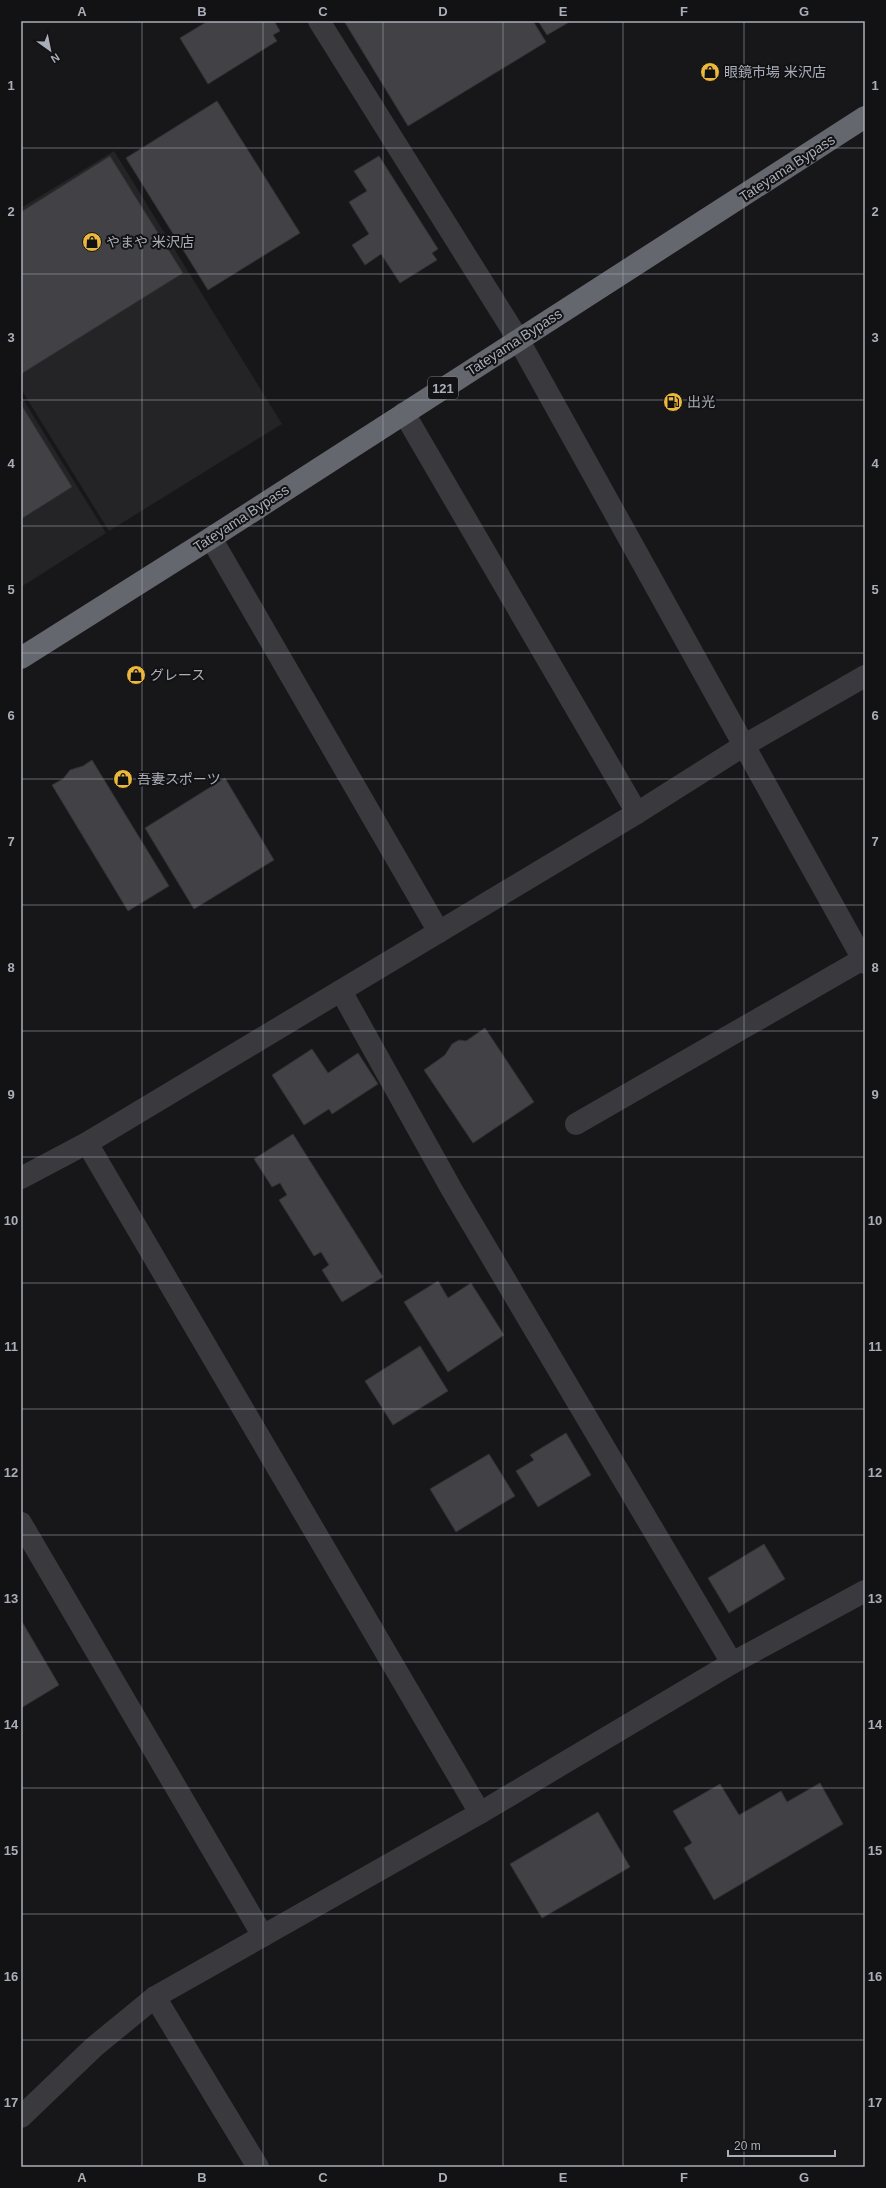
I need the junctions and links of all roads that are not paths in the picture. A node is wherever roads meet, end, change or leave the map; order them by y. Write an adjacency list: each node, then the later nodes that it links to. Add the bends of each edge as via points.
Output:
1 (319, 21): 3 (street)
2 (865, 117): 3 (highway, Tateyama Bypass / 121)
3 (518, 340): 4 (highway, Tateyama Bypass / 121); 8 (street)
4 (404, 413): 5 (highway, Tateyama Bypass / 121); 9 (street)
5 (211, 538): 6 (highway, Tateyama Bypass / 121); 10 (street)
6 (21, 658)
7 (865, 676): 8 (street)
8 (743, 746): 9 (street); 11 (street)
9 (637, 813): 10 (street)
10 (439, 932): 12 (street)
11 (864, 961): 13 (street)
12 (341, 991): 14 (street); 18 (street, via 456,1197)
13 (576, 1124)
14 (87, 1143): 15 (street); 19 (street)
15 (21, 1178)
16 (21, 1523): 20 (street)
17 (865, 1591): 18 (street)
18 (732, 1663): 19 (street)
19 (480, 1813): 20 (street)
20 (263, 1936): 21 (street)
21 (155, 1997): 22 (street, via 94,2047); 23 (street)
22 (21, 2117)
23 (258, 2167)

